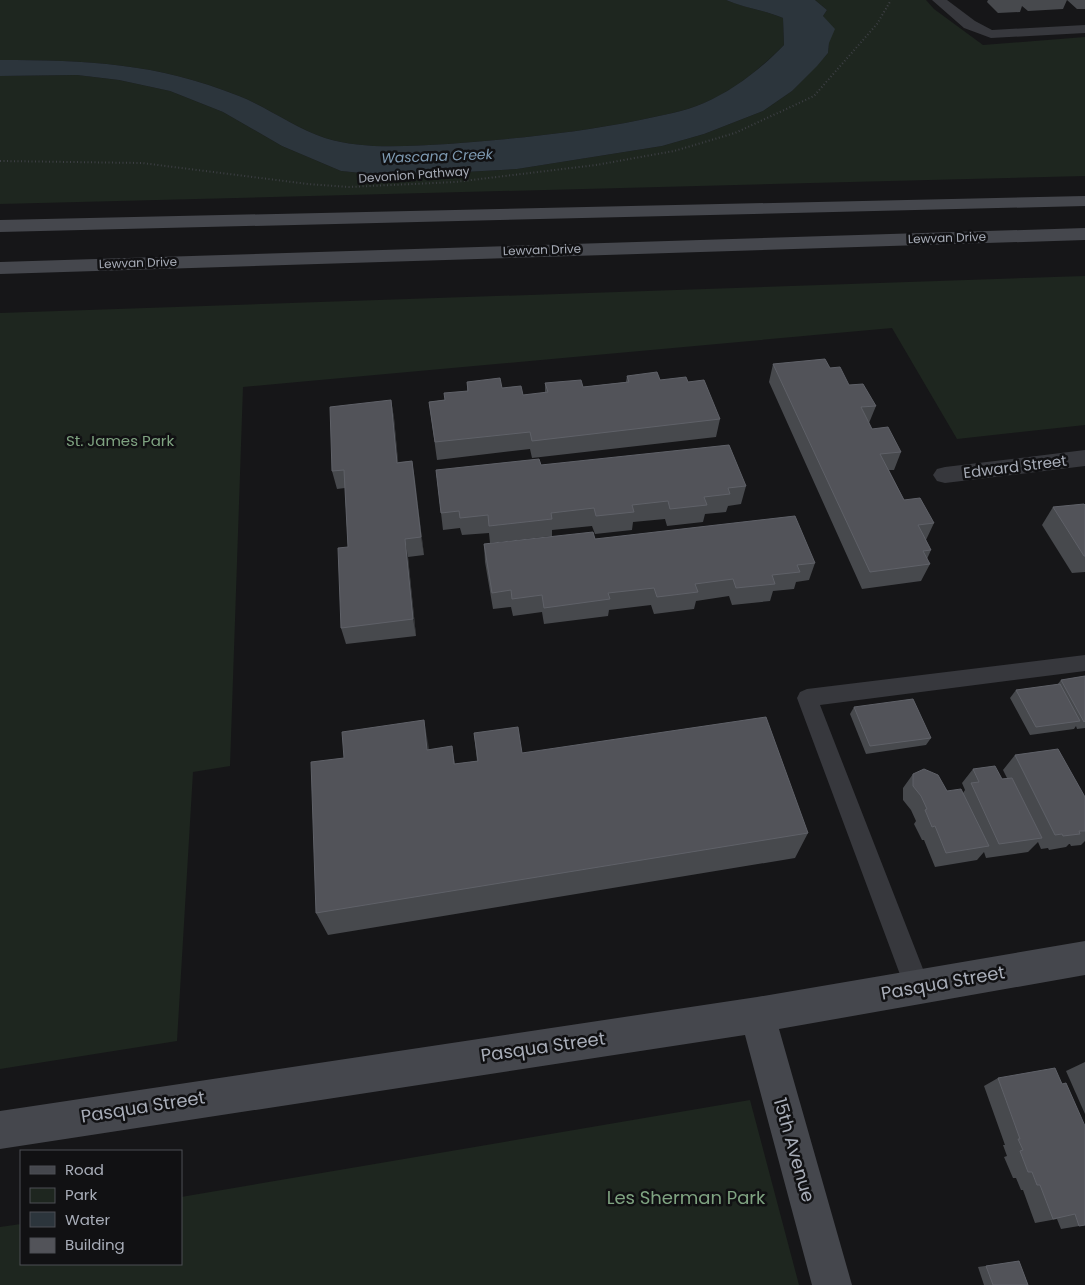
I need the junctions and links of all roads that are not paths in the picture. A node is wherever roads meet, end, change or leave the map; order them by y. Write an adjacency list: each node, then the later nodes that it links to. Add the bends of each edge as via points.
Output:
1 (939, 0): 2 (street, via 965,24 991,34)
2 (1085, 28)
3 (1085, 200): 4 (main road)
4 (0, 226)
5 (1085, 234): 6 (main road, Lewvan Drive)
6 (0, 268)
7 (1085, 458): 8 (street, Edward Street)
8 (946, 475)
9 (1085, 663): 11 (lane, via 807,698)
10 (1085, 958): 11 (main road, Pasqua Street)
11 (917, 987): 12 (main road, Pasqua Street)
12 (756, 1015): 13 (main road, Pasqua Street); 14 (main road, 15th Avenue)
13 (0, 1130)
14 (832, 1285)

